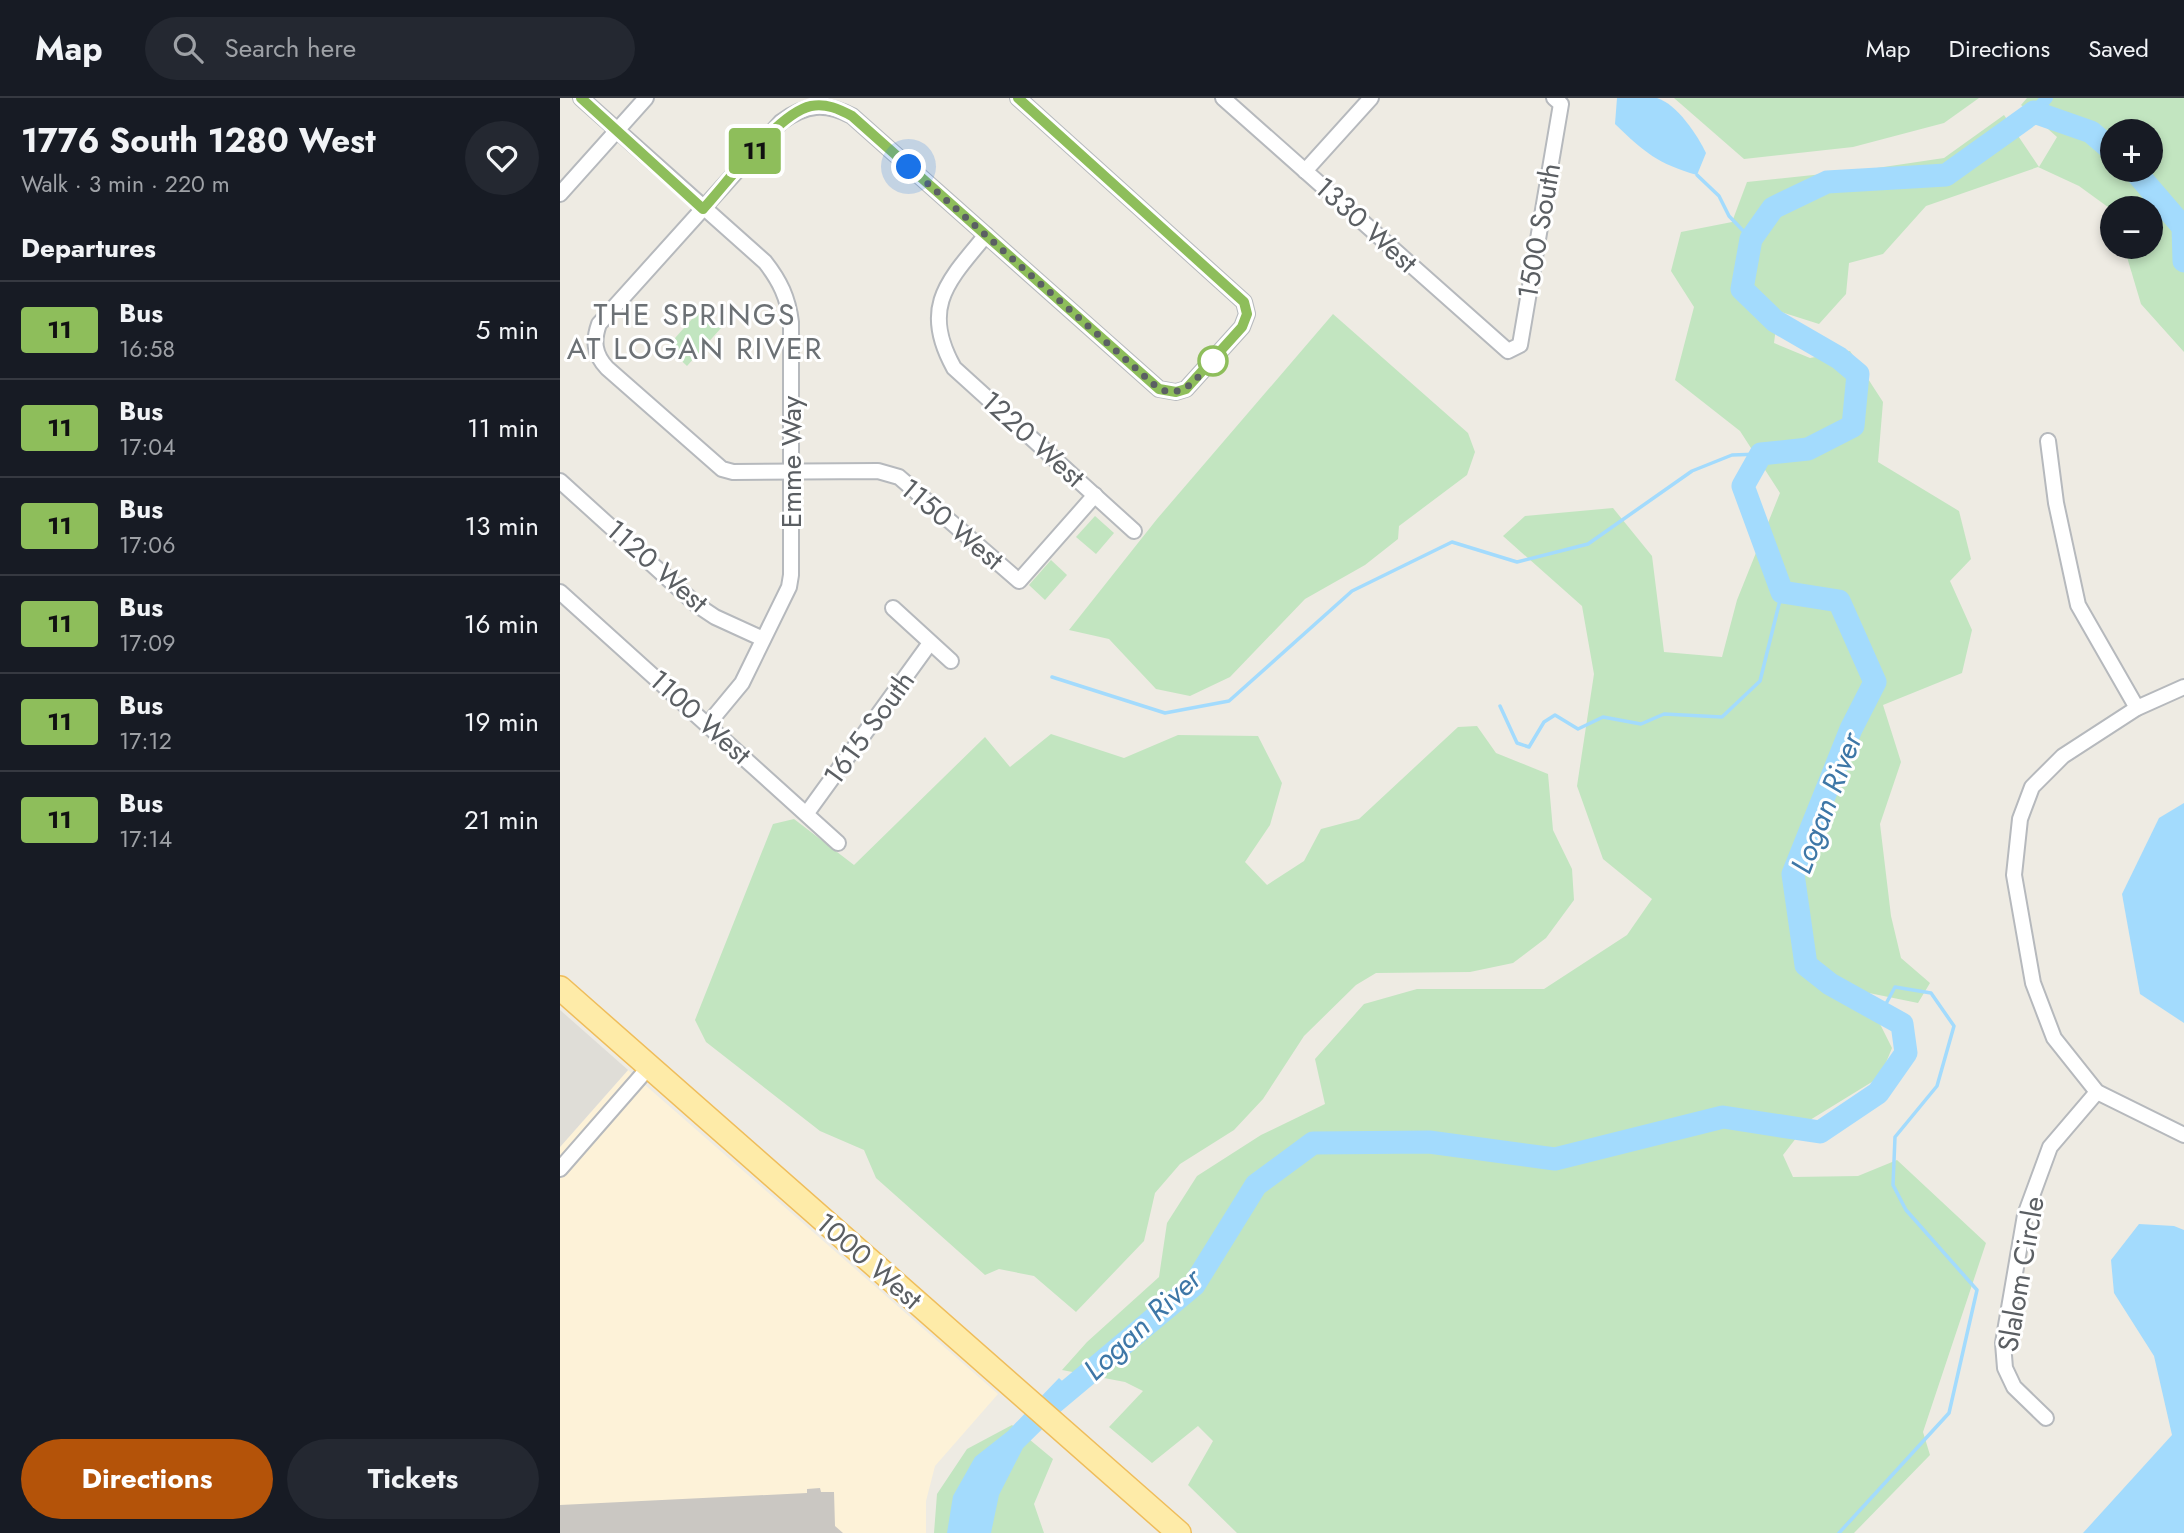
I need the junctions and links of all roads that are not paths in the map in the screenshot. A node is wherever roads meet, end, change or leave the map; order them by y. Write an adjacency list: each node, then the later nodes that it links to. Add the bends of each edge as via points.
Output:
1 (581, 98): 7 (street, Emme Way)
2 (646, 98): 7 (street)
3 (1018, 98): 11 (street, via 1244,302 1247,314 1242,327 1194,383 1176,392 1159,389)
4 (1223, 98): 8 (street, 1330 West)
5 (1371, 98): 8 (street)
6 (1557, 101): 12 (street, 1500 South, via 1520,345)
7 (617, 131): 9 (street); 10 (street, Emme Way)
8 (1305, 171): 12 (street, 1330 West)
9 (560, 194)
10 (703, 209): 11 (street, via 781,122 811,106 826,105 852,116); 14 (street, Emme Way, via 765,262 788,302); 14 (street, 1150 West, via 600,324 596,350 607,368 722,469)
11 (986, 235): 16 (street, 1220 West, via 945,285 938,313 941,340 954,368)
12 (1508, 351)
13 (2048, 441): 24 (street, via 2078,606)
14 (791, 471): 16 (street, 1150 West, via 878,471 899,477 1019,581); 20 (street, Emme Way, via 791,575)
15 (560, 481): 20 (street, 1120 West, via 697,605)
16 (1095, 495): 17 (street, 1220 West)
17 (1134, 531)
18 (560, 592): 25 (street, 1100 West)
19 (893, 608): 21 (street)
20 (763, 639): 25 (street, Emme Way, via 734,695)
21 (930, 643): 22 (street); 26 (street, 1615 South)
22 (951, 661)
23 (2184, 687): 24 (street)
24 (2137, 708): 30 (street, via 2063,756 2032,787 2020,818 2014,875 2041,1005 2054,1038)
25 (708, 724): 26 (street, 1100 West)
26 (807, 813): 27 (street, 1100 West)
27 (838, 843)
28 (560, 988): 29 (main road, 1000 West)
29 (649, 1068): 32 (street); 34 (main road, 1000 West)
30 (2097, 1091): 31 (street); 33 (street, Slalom Circle, via 2050,1147 2025,1215 2003,1343 2005,1368 2014,1387)
31 (2184, 1135)
32 (560, 1169)
33 (2046, 1418)
34 (1179, 1533)

